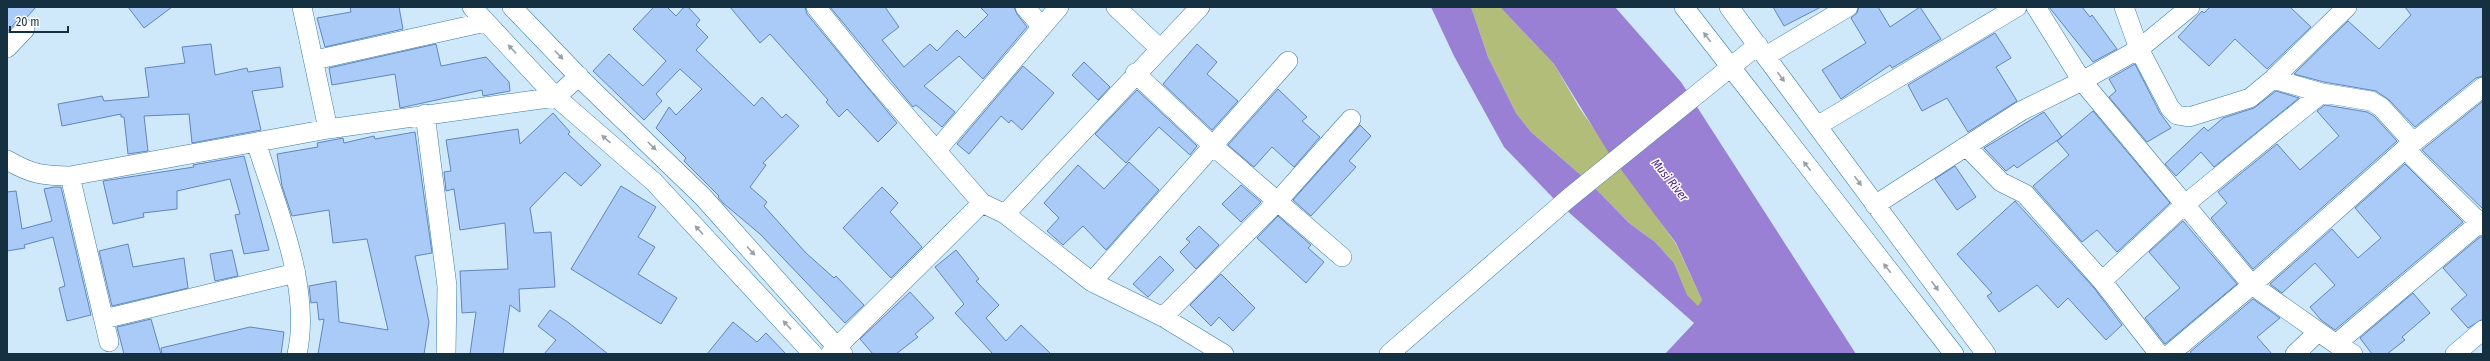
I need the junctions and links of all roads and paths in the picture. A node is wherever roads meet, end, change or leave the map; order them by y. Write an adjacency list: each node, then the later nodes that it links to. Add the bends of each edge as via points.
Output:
1 (302, 7): 24 (street)
2 (472, 7): 17 (street)
3 (512, 7): 28 (street, one-way to 28)
4 (816, 7): 42 (street)
5 (1025, 7): 18 (street)
6 (1059, 7): 18 (street)
7 (1116, 7): 21 (street)
8 (1200, 7): 21 (street)
9 (1684, 7): 26 (street, one-way to 9)
10 (1729, 7): 23 (street)
11 (1848, 7): 23 (street)
12 (2017, 7): 36 (street)
13 (2036, 7): 30 (street)
14 (2124, 7): 22 (street)
15 (2190, 7): 22 (street)
16 (2347, 7): 29 (street)
17 (486, 22): 24 (street); 33 (street, one-way to 17)
18 (1042, 27): 42 (street)
19 (25, 29): 20 (street)
20 (7, 48)
21 (1159, 48): 27 (street)
22 (2139, 49): 29 (street, via 2170,108 2178,115 2189,117 2250,98); 30 (street)
23 (1762, 50): 26 (street); 36 (street, one-way to 36)
24 (315, 60): 37 (street)
25 (1288, 61): 39 (street)
26 (1730, 68): 63 (street, via 1570,196); 68 (street, one-way to 26)
27 (1136, 73): 39 (street); 49 (street)
28 (579, 76): 33 (street); 62 (street, one-way to 62, via 703,197)
29 (2273, 79): 32 (street)
30 (2082, 81): 40 (street, via 2021,111); 48 (street)
31 (2482, 89): 41 (street)
32 (2322, 93): 41 (street, via 2371,101 2381,107); 48 (street)
33 (556, 96): 34 (street); 66 (street, one-way to 33, via 654,182)
34 (425, 114): 37 (street); 65 (street, via 447,286)
35 (1351, 119): 45 (street)
36 (1817, 126): 47 (street, one-way to 47)
37 (328, 129): 38 (street)
38 (256, 142): 44 (street); 52 (street)
39 (1212, 145): 45 (street); 54 (street)
40 (1966, 146): 47 (street); 53 (street, via 2001,182 2025,194)
41 (2409, 146): 50 (street); 55 (street)
42 (936, 150): 46 (street)
43 (7, 160): 44 (street, via 26,171 42,176)
44 (70, 176): 57 (street)
45 (1277, 202): 51 (street); 56 (street)
46 (982, 203): 49 (street); 62 (street)
47 (1875, 204): 69 (street, one-way to 69)
48 (2184, 205): 53 (street); 55 (street)
49 (1005, 214): 54 (street)
50 (2482, 223): 61 (street)
51 (1342, 257)
52 (296, 273): 57 (street); 64 (street, via 301,337)
53 (2102, 281): 70 (street)
54 (1092, 282): 56 (street)
55 (2252, 285): 59 (street); 71 (street)
56 (1163, 316): 67 (street)
57 (104, 318): 60 (street)
58 (2483, 330): 74 (street)
59 (2318, 332): 61 (street); 72 (street)
60 (109, 342)
61 (2336, 344): 73 (street)
62 (837, 352)
63 (1391, 352)
64 (297, 354)
65 (446, 354)
66 (813, 354)
67 (1224, 354)
68 (1954, 354)
69 (1986, 354)
70 (2159, 354)
71 (2170, 354)
72 (2295, 354)
73 (2353, 354)
74 (2455, 354)

